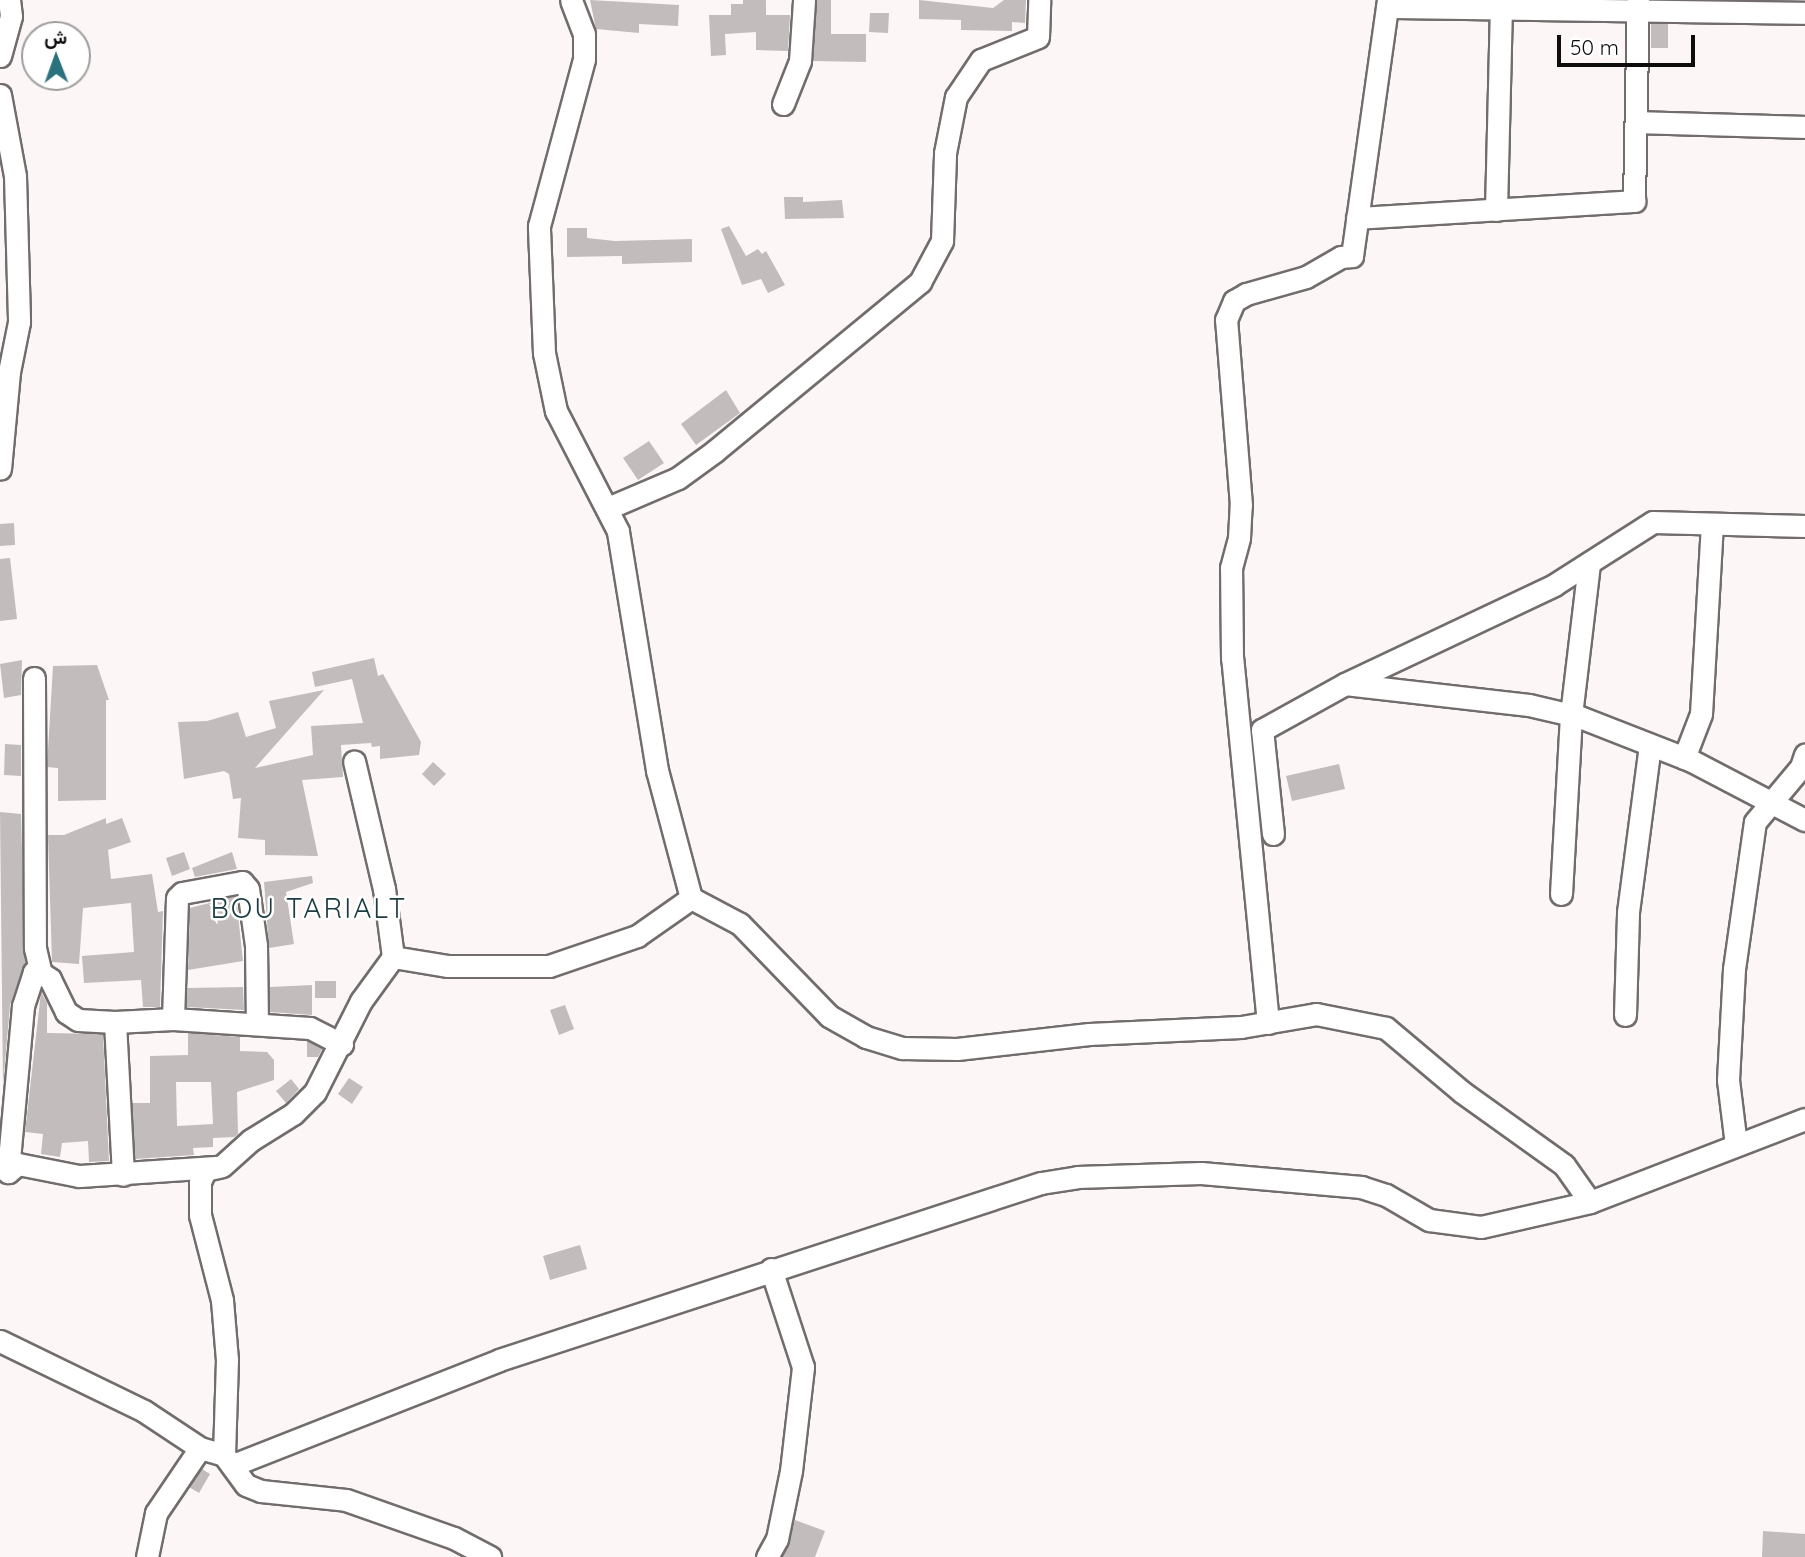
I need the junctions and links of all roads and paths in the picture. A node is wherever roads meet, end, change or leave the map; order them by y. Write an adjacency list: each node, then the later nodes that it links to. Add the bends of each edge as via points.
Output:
1 (9, 0): 11 (street, via 11,16)
2 (571, 0): 19 (street, via 584,34 584,59 539,226 544,353 556,411)
3 (804, 0): 13 (street, via 800,61)
4 (1038, 0): 19 (street, via 1038,37 981,60 956,97 945,153 940,251 919,282 678,478)
5 (1387, 4): 8 (street); 17 (street)
6 (1571, 5): 7 (street); 8 (street)
7 (1638, 5): 9 (street); 14 (street)
8 (1510, 6): 16 (street)
9 (1710, 6): 10 (street)
10 (1805, 13)
11 (0, 56)
12 (0, 95): 18 (street, via 15,176 19,322 9,372)
13 (783, 104)
14 (1636, 122): 15 (street); 16 (street, via 1634,201)
15 (1805, 127)
16 (1496, 210): 17 (street)
17 (1357, 218): 41 (street, via 1352,256 1341,257 1306,277 1247,294 1234,301 1226,320 1241,505 1231,568 1232,658)
18 (0, 469)
19 (608, 508): 34 (street, via 631,587 657,770)
20 (1712, 524): 21 (street); 22 (street, via 1653,522); 28 (street, via 1701,714)
21 (1805, 526)
22 (1589, 563): 24 (street, via 1554,585); 25 (street)
23 (34, 678): 36 (street, via 35,948)
24 (1345, 684): 25 (street, via 1502,702); 32 (street, via 1262,730)
25 (1571, 715): 26 (street); 33 (street)
26 (1650, 745): 28 (street); 37 (street, via 1628,912)
27 (1805, 755): 30 (street)
28 (1684, 758): 30 (street)
29 (354, 761): 35 (street, via 384,889)
30 (1770, 802): 31 (street); 44 (street, via 1755,822 1734,969 1728,1080)
31 (1805, 820)
32 (1273, 834)
33 (1561, 894)
34 (691, 898): 35 (street, via 637,936 549,966 448,966); 41 (street, via 740,924 829,1016 888,1045 957,1049 1089,1034)
35 (393, 957): 42 (street, via 361,1001)
36 (41, 973): 39 (street, via 50,979 61,1006 73,1018); 46 (street, via 38,968 34,972 24,998)
37 (1625, 1015)
38 (173, 1019): 39 (street); 40 (street); 40 (street, via 177,898 182,892 242,882 248,889 256,945)
39 (116, 1022): 47 (street)
40 (257, 1022): 42 (street, via 310,1028)
41 (1268, 1023): 48 (street, via 1316,1014 1386,1028 1462,1092 1564,1165)
42 (342, 1044): 45 (street, via 302,1106)
43 (1805, 1119): 44 (street)
44 (1737, 1145): 48 (street)
45 (222, 1166): 47 (street); 52 (street, via 205,1170 197,1196 222,1300)
46 (4, 1171): 47 (street, via 18,1164 47,1173)
47 (123, 1175)
48 (1590, 1202): 49 (street, via 1481,1227 1429,1220 1386,1195 1361,1187 1201,1172 1077,1177 1010,1192)
49 (771, 1269): 52 (street, via 499,1360); 55 (street, via 803,1367 791,1471 777,1539)
50 (0, 1341): 51 (street, via 144,1411)
51 (200, 1448): 52 (street); 53 (street, via 156,1513)
52 (228, 1460): 54 (street, via 246,1485 261,1491 346,1500 454,1538)
53 (147, 1557)
54 (490, 1557)
55 (767, 1557)

